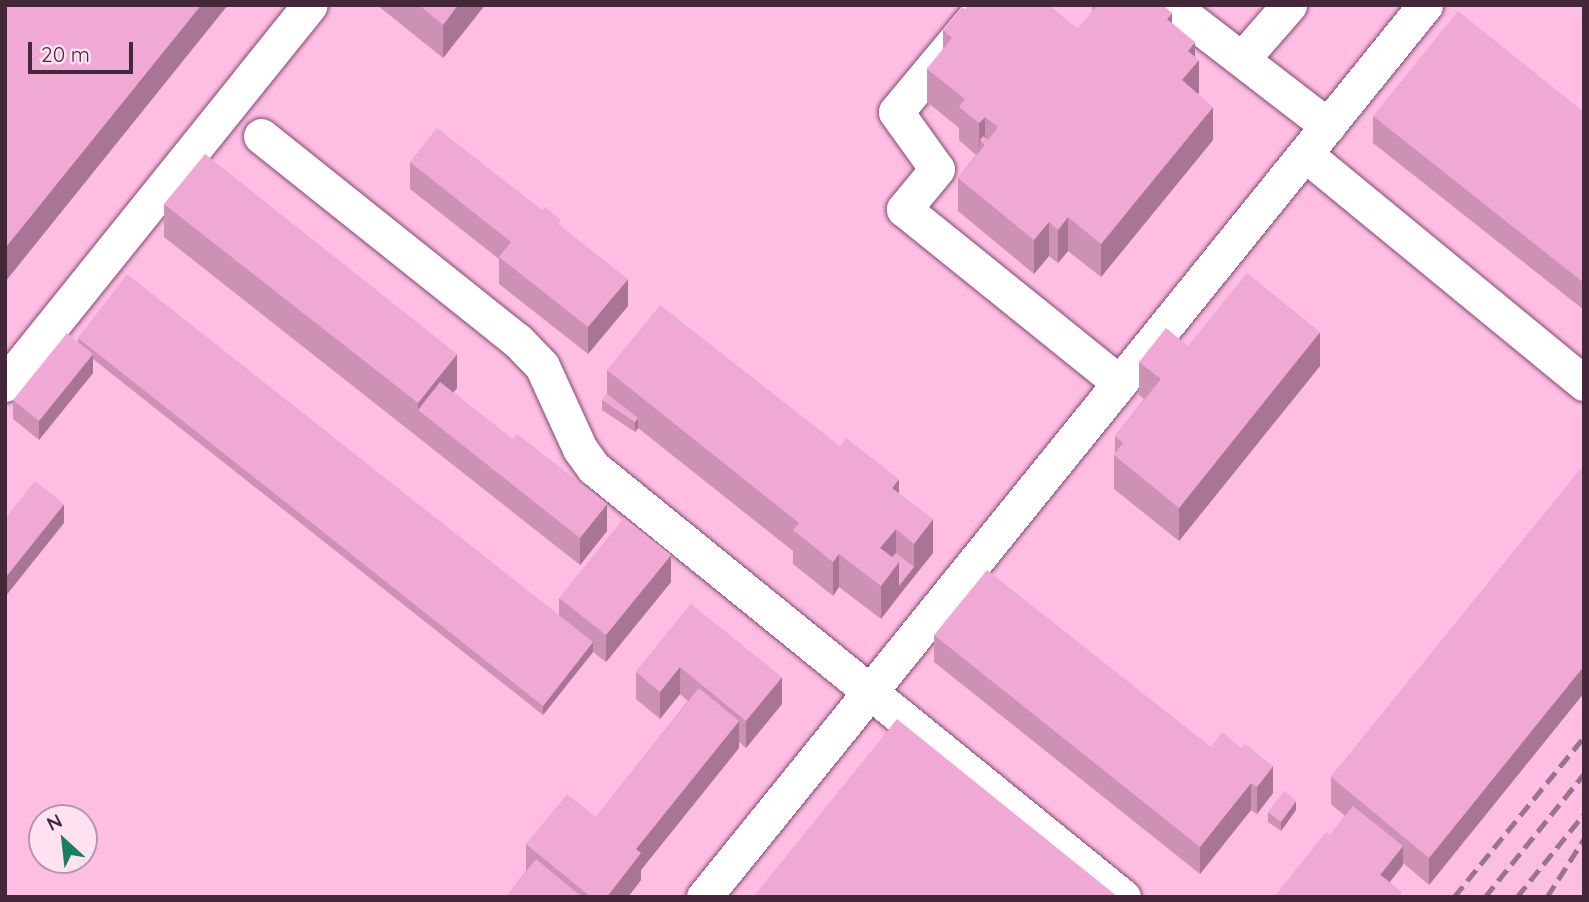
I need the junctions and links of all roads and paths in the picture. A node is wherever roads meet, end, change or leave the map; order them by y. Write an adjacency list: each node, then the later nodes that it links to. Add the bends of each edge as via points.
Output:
1 (310, 5): 12 (lane)
2 (985, 5): 10 (lane, via 896,112 937,169 904,209)
3 (1171, 5): 6 (lane)
4 (1425, 5): 7 (lane)
5 (1284, 7): 6 (lane)
6 (1242, 60): 7 (lane)
7 (1328, 126): 9 (lane)
8 (261, 136): 13 (lane, via 517,340 542,366 580,449 594,468)
9 (1305, 155): 10 (lane); 11 (lane)
10 (1120, 383): 13 (lane)
11 (1584, 383)
12 (5, 384)
13 (868, 694): 14 (lane); 15 (lane)
14 (704, 897)
15 (1123, 897)

